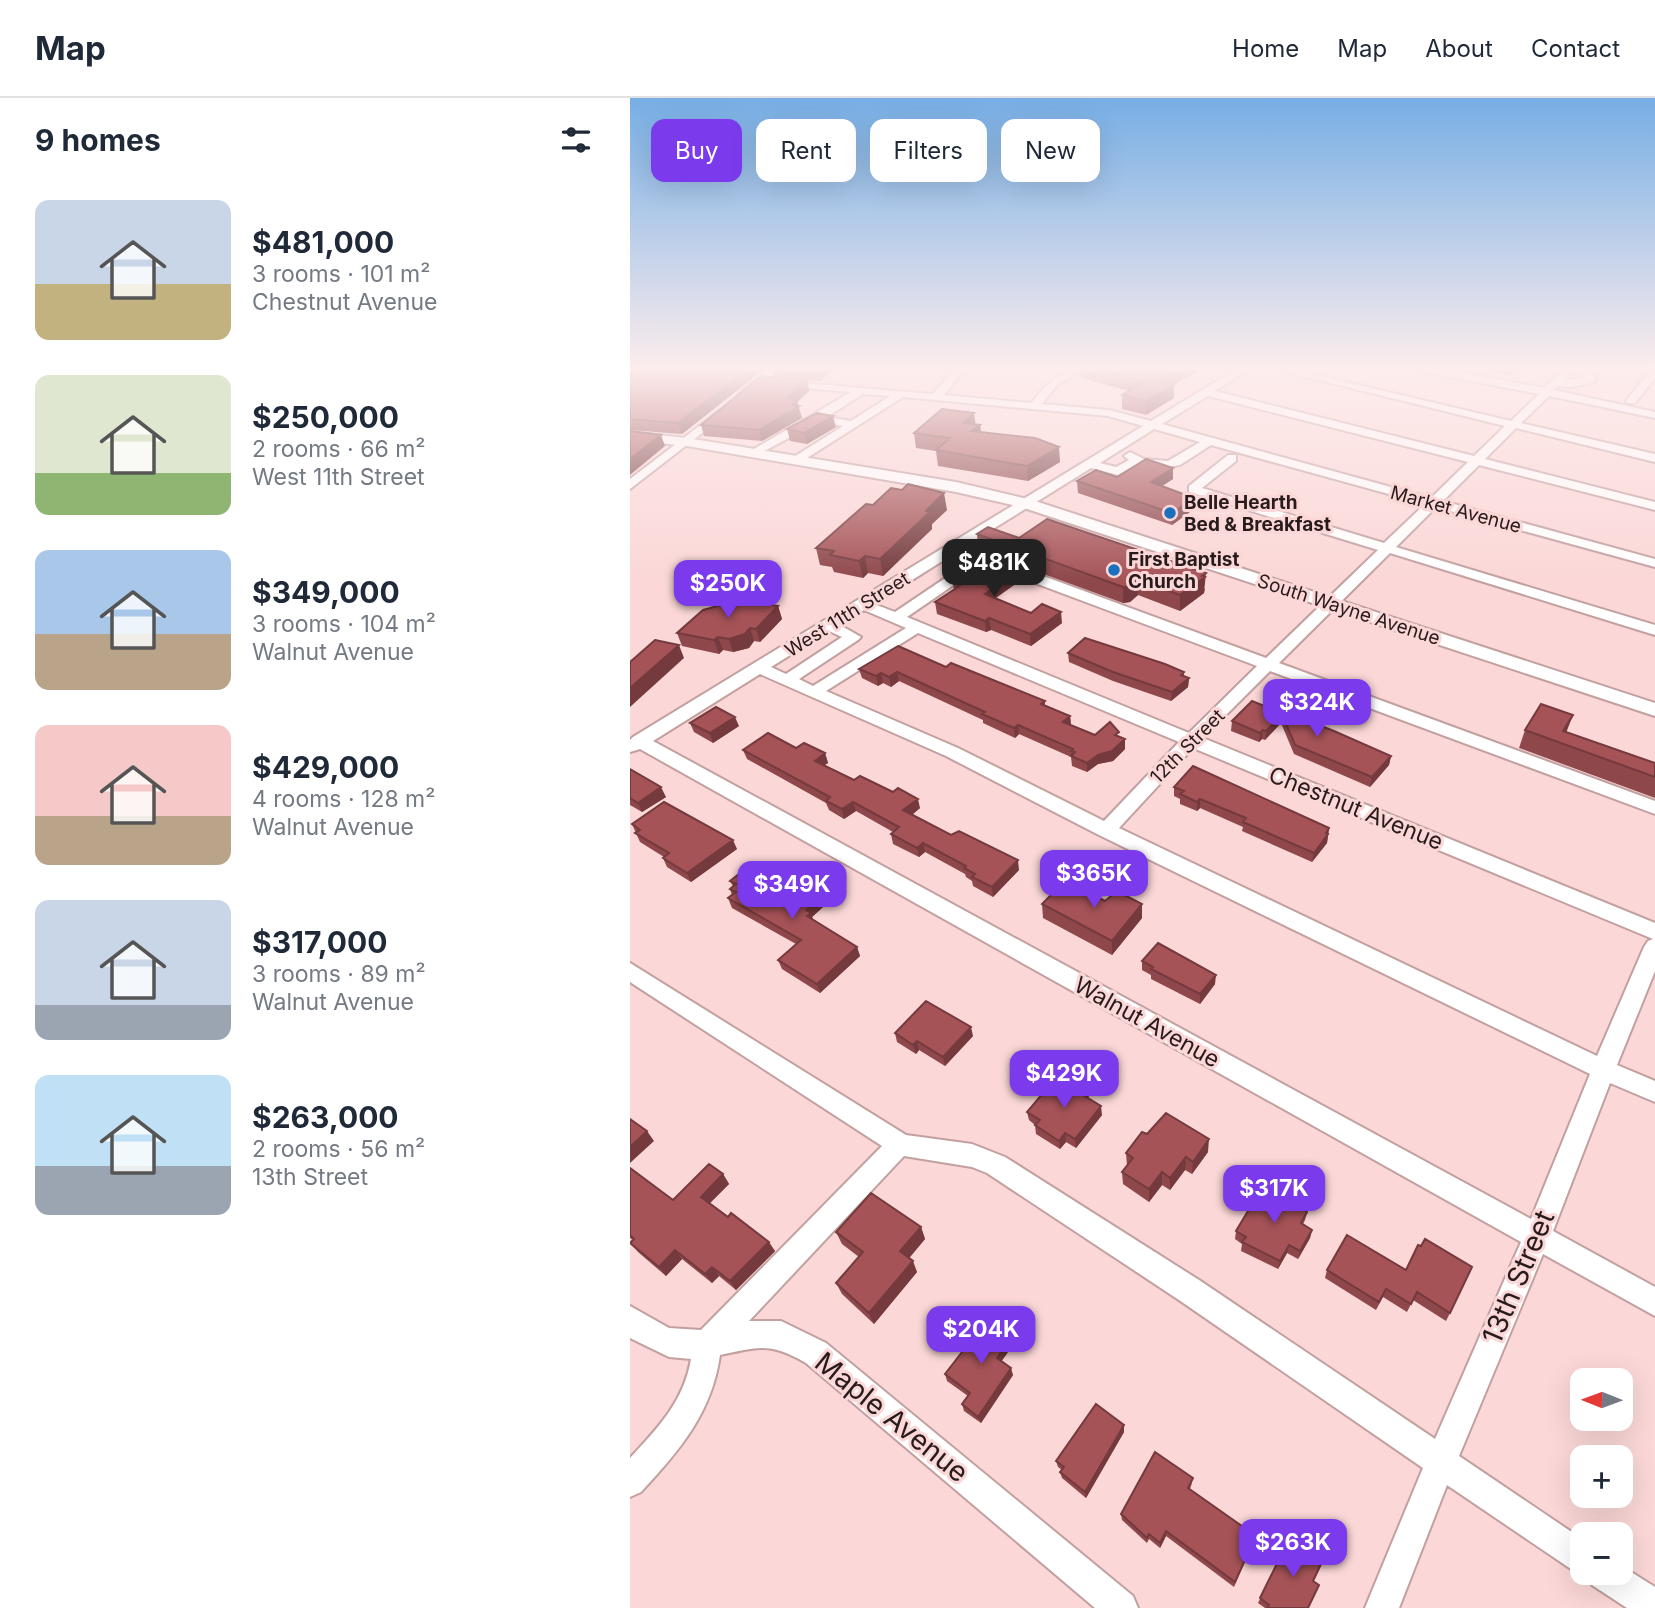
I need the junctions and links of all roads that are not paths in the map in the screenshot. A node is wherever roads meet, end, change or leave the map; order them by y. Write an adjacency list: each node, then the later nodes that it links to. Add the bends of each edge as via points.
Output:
1 (672, 440): 10 (main road, South Wayne Avenue)
2 (776, 440): 12 (street)
3 (827, 440): 15 (street)
4 (1128, 440): 11 (street, West 11th Street)
5 (1210, 440): 17 (street, via 1175,465)
6 (1212, 440): 20 (street, Market Avenue)
7 (1398, 440): 16 (street)
8 (1496, 440): 16 (street, 12th Street)
9 (1582, 440): 14 (street)
10 (687, 442): 12 (main road, South Wayne Avenue); 19 (street)
11 (1112, 450): 17 (street, via 1138,459); 18 (street, West 11th Street)
12 (753, 453): 15 (main road, South Wayne Avenue)
13 (1232, 458): 24 (street, via 1193,489)
14 (1655, 458)
15 (795, 460): 21 (main road, South Wayne Avenue)
16 (1476, 460): 20 (street, 12th Street); 22 (street)
17 (1135, 461): 18 (street, via 1118,471)
18 (1089, 464): 21 (street, West 11th Street)
19 (630, 485)
20 (1432, 502): 24 (street, 12th Street); 26 (street, Market Avenue)
21 (1026, 503): 23 (street, West 11th Street); 28 (main road, South Wayne Avenue)
22 (1655, 506)
23 (953, 548): 25 (street); 27 (street, West 11th Street)
24 (1385, 549): 28 (street, 12th Street); 32 (street)
25 (982, 559): 29 (street); 33 (street)
26 (1655, 563)
27 (862, 604): 29 (street, Chestnut Avenue); 30 (street, West 11th Street)
28 (1331, 604): 33 (street, 12th Street); 37 (main road, South Wayne Avenue)
29 (896, 618): 31 (street, Chestnut Avenue)
30 (828, 625): 34 (street, West 11th Street); 35 (street, via 853,637)
31 (917, 627): 36 (street); 38 (street, Chestnut Avenue)
32 (1655, 630)
33 (1267, 667): 38 (street, 12th Street); 40 (street)
34 (759, 668): 35 (street); 39 (street, West 11th Street)
35 (787, 680): 36 (street)
36 (814, 692): 41 (street, via 952,752)
37 (1655, 710)
38 (1191, 740): 41 (street, 12th Street); 42 (street, Chestnut Avenue)
39 (635, 744): 48 (street, Walnut Avenue)
40 (1655, 808)
41 (1106, 830): 45 (street)
42 (1655, 932)
43 (1655, 947): 45 (street, 13th Street)
44 (630, 971): 47 (street)
45 (1602, 1069): 46 (street); 48 (street, 13th Street)
46 (1655, 1092)
47 (900, 1144): 51 (street); 52 (street, via 923,1152 964,1153 996,1165 1189,1290)
48 (1537, 1237): 49 (street, Walnut Avenue); 52 (street, 13th Street)
49 (1655, 1302)
50 (630, 1320): 51 (street, Maple Avenue, via 649,1336 672,1345)
51 (708, 1343): 53 (street, via 704,1376 682,1425); 57 (street, Maple Avenue, via 755,1333 781,1335 816,1353)
52 (1440, 1464): 54 (street); 58 (street, 13th Street)
53 (630, 1481)
54 (1570, 1550)
55 (1622, 1585): 56 (street)
56 (1655, 1607)
57 (1121, 1608)
58 (1382, 1608)

